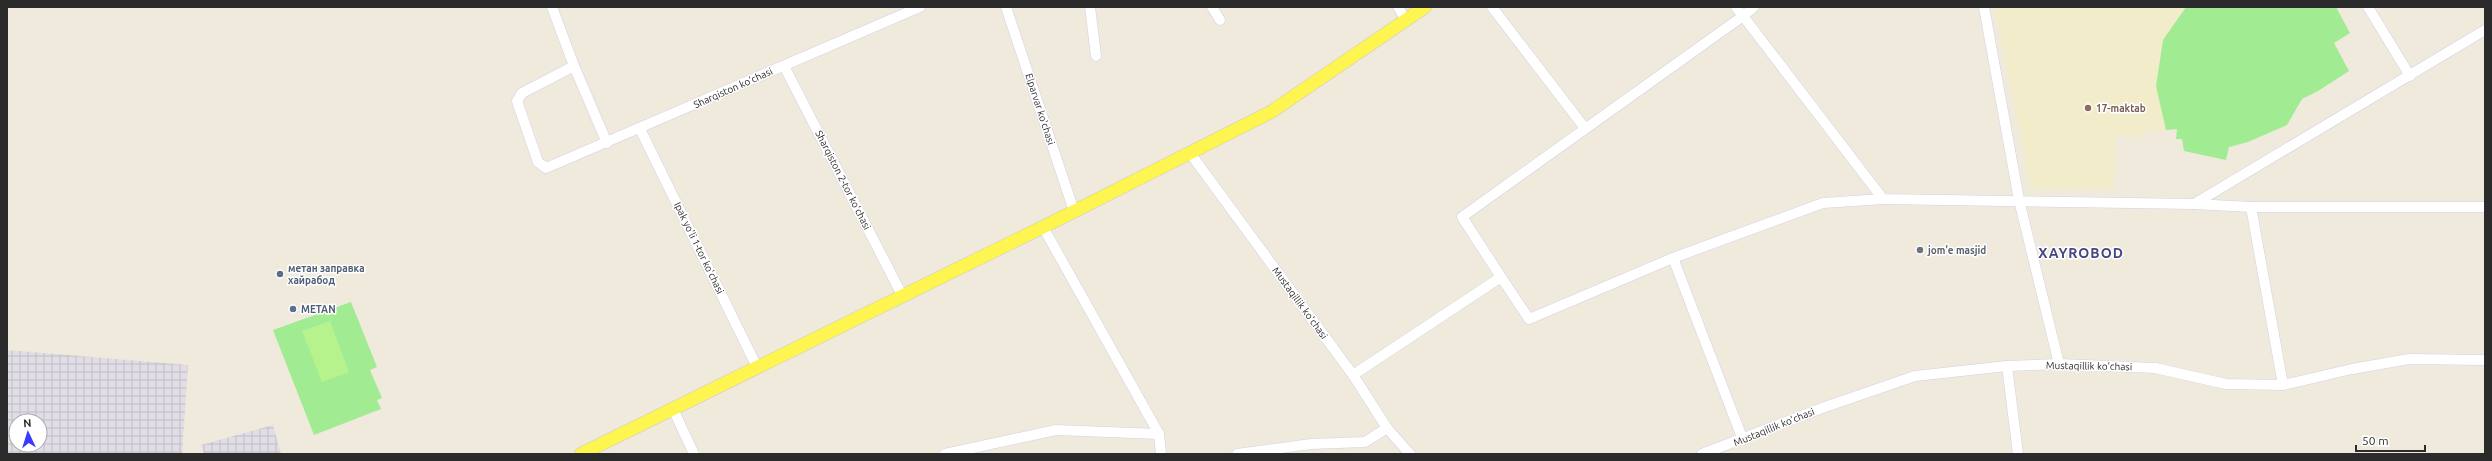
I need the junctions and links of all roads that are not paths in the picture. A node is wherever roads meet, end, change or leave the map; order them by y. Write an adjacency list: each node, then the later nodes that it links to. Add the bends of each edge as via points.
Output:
1 (552, 7): 18 (street)
2 (920, 7): 19 (street, Sharqiston ko'chasi)
3 (1006, 7): 30 (street, Elparvar ko'chasi)
4 (1090, 7): 17 (street)
5 (1212, 7): 14 (street)
6 (1398, 7): 15 (street)
7 (1424, 7): 15 (main road)
8 (1492, 7): 21 (street)
9 (1736, 7): 13 (street)
10 (1754, 7): 13 (street)
11 (1984, 7): 26 (street)
12 (2368, 7): 20 (street)
13 (1742, 16): 21 (street); 25 (street)
14 (1220, 20)
15 (1406, 20): 24 (main road, via 1270,112)
16 (2485, 30): 20 (street)
17 (1096, 56)
18 (574, 66): 23 (street); 23 (street, Sharqiston ko'chasi, via 522,93 517,99 538,162 546,168)
19 (784, 66): 22 (street, Sharqiston ko'chasi); 34 (street, Sharqiston 2-tor ko'chasi)
20 (2410, 76): 27 (street)
21 (1584, 127): 33 (street, via 1462,217)
22 (640, 129): 23 (street, Sharqiston ko'chasi); 38 (street, Ipak yo'li 1-tor ko'chasi)
23 (607, 143)
24 (1190, 153): 30 (main road); 39 (street, Mustaqillik ko'chasi)
25 (1883, 198): 26 (street); 32 (street, via 1823,203)
26 (2019, 200): 27 (street); 36 (street)
27 (2194, 204): 28 (street)
28 (2251, 207): 29 (street); 40 (street)
29 (2485, 207)
30 (1074, 211): 31 (main road)
31 (1043, 227): 34 (main road); 43 (street)
32 (1673, 258): 33 (street, via 1529,319); 44 (street)
33 (1501, 278): 39 (street)
34 (902, 295): 38 (main road)
35 (2485, 360): 40 (street, Mustaqillik ko'chasi, via 2409,359)
36 (2058, 364): 37 (street, Mustaqillik ko'chasi); 40 (street, Mustaqillik ko'chasi, via 2155,368 2226,384)
37 (2007, 366): 44 (street, Mustaqillik ko'chasi, via 1915,376 1822,408); 52 (street)
38 (757, 367): 41 (main road)
39 (1353, 375): 42 (street, Mustaqillik ko'chasi)
40 (2283, 385)
41 (673, 408): 45 (main road); 46 (street)
42 (1387, 428): 49 (street, via 1365,442 1311,444); 50 (street, Mustaqillik ko'chasi)
43 (1159, 434): 47 (street, via 1056,430); 48 (street)
44 (1743, 440): 51 (street, Mustaqillik ko'chasi)
45 (581, 454)
46 (694, 454)
47 (945, 454)
48 (1162, 454)
49 (1237, 454)
50 (1410, 454)
51 (1702, 454)
52 (2018, 454)

